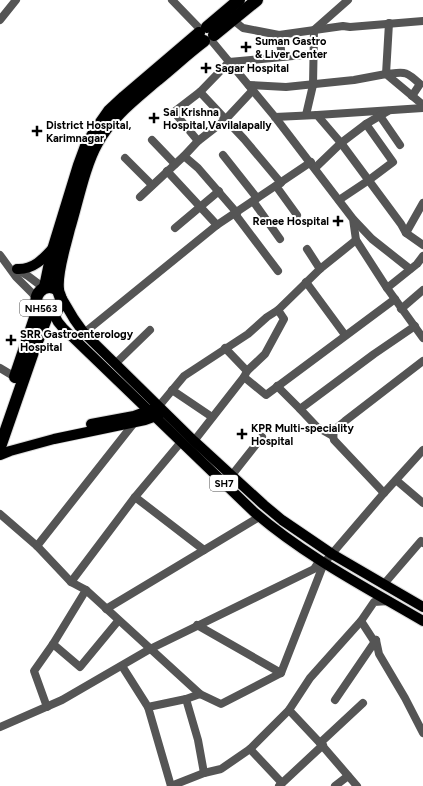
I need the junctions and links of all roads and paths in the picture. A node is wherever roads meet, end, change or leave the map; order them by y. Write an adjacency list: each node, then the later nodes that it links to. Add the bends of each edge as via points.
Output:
1 (16, 0): 6 (street)
2 (172, 0): 11 (street)
3 (239, 0): 11 (highway, NH563)
4 (257, 0): 7 (highway, NH563)
5 (348, 0): 10 (street)
6 (0, 20)
7 (233, 20): 11 (highway, NH563); 12 (street, via 243,28)
8 (423, 21): 9 (street)
9 (389, 23): 10 (street); 16 (street)
10 (314, 30): 12 (street); 13 (street)
11 (206, 34): 15 (street); 58 (highway, NH563, via 109,111 86,146); 70 (highway, NH563, via 111,121 96,144 64,247 60,265)
12 (279, 35): 14 (street)
13 (314, 54): 14 (street); 17 (street)
14 (282, 57): 15 (street)
15 (229, 62): 18 (street); 19 (street)
16 (386, 74): 17 (street); 20 (street); 20 (street, via 409,74 420,84)
17 (313, 85): 18 (street, via 286,88); 24 (street)
18 (251, 87): 27 (street); 28 (street)
19 (200, 92): 28 (street); 31 (street, via 174,112)
20 (412, 96): 21 (street)
21 (423, 105)
22 (423, 108): 23 (street)
23 (389, 110): 25 (street); 26 (street)
24 (306, 115): 25 (street); 27 (street)
25 (317, 115): 32 (street)
26 (380, 116): 29 (street); 33 (street)
27 (276, 117): 38 (street)
28 (225, 120): 31 (street); 41 (street, via 244,139)
29 (366, 124): 32 (street); 40 (street, via 393,162)
30 (152, 140): 37 (street)
31 (198, 141): 35 (street)
32 (341, 143): 38 (street); 40 (street)
33 (400, 145)
34 (223, 155): 45 (street)
35 (184, 156): 37 (street); 43 (street)
36 (125, 158): 42 (street)
37 (175, 164): 39 (street)
38 (313, 165): 41 (street); 46 (street)
39 (167, 171): 42 (street); 48 (street)
40 (369, 180): 46 (street); 54 (street)
41 (279, 184): 45 (street); 50 (street)
42 (152, 185): 44 (street)
43 (220, 191): 48 (street); 49 (street)
44 (140, 197)
45 (255, 199): 49 (street); 55 (street)
46 (339, 200): 51 (street)
47 (423, 203): 54 (street)
48 (201, 208): 52 (street); 53 (street)
49 (236, 213): 52 (street); 66 (street)
50 (297, 216)
51 (353, 219): 56 (street); 65 (street, via 372,239)
52 (217, 225): 77 (street)
53 (175, 228)
54 (406, 232): 57 (street)
55 (280, 239)
56 (356, 240): 64 (street); 68 (street)
57 (423, 245)
58 (53, 248): 63 (main road, via 34,266); 72 (highway, NH563)
59 (307, 249): 64 (street)
60 (0, 255): 62 (street)
61 (423, 256): 65 (street)
62 (7, 263): 63 (street); 72 (street, via 16,277)
63 (17, 269): 72 (street, via 28,276)
64 (320, 269): 67 (street)
65 (410, 269): 68 (street)
66 (278, 271)
67 (306, 282): 74 (street); 78 (street)
68 (386, 288): 71 (street)
69 (423, 290): 73 (street)
70 (60, 293): 72 (highway, NH563, via 51,287); 72 (highway, NH563, via 60,306); 77 (main road, SH7)
71 (395, 299): 73 (street); 78 (street)
72 (44, 300): 85 (highway, NH563); 90 (main road, SH7, via 62,328); 98 (highway, NH563, via 33,352)
73 (401, 309): 75 (street)
74 (278, 310): 80 (street, via 248,334); 84 (street, via 284,319 265,354)
75 (415, 326): 79 (street); 89 (street)
76 (150, 330): 82 (street)
77 (84, 333): 82 (main road, SH7)
78 (345, 335): 86 (street)
79 (423, 338)
80 (225, 348): 84 (street); 87 (street, via 184,376)
81 (423, 361): 94 (street, via 334,430)
82 (115, 364): 88 (main road, SH7)
83 (0, 368): 85 (street)
84 (246, 374): 86 (street, via 266,395); 91 (street)
85 (15, 377): 92 (highway, NH563)
86 (277, 386): 89 (street)
87 (172, 390): 88 (street); 91 (street)
88 (161, 409): 90 (main road); 96 (main road, SH7)
89 (300, 409): 94 (street, via 317,427)
90 (152, 414): 93 (main road); 97 (main road, SH7); 98 (main road, via 71,428)
91 (212, 417): 96 (street)
92 (0, 423)
93 (134, 423): 100 (main road, via 54,439); 109 (street)
94 (333, 436): 103 (street)
95 (262, 437): 101 (street)
96 (194, 441): 101 (main road, SH7)
97 (181, 442): 104 (street); 107 (main road, SH7)
98 (0, 448)
99 (423, 450): 102 (street)
100 (0, 456)
101 (232, 475): 111 (main road, SH7, via 282,520)
102 (396, 480): 103 (street); 105 (street)
103 (384, 493): 111 (street)
104 (136, 497): 110 (street); 113 (street)
105 (423, 503)
106 (0, 514): 109 (street)
107 (259, 517): 110 (street); 112 (main road, SH7)
108 (422, 540): 114 (street)
109 (37, 546): 113 (street)
110 (204, 550): 118 (street)
111 (332, 554): 112 (street); 114 (main road, SH7)
112 (322, 562): 116 (main road, SH7); 122 (street, via 314,569); 127 (street)
113 (72, 582): 115 (street)
114 (384, 584): 117 (main road, SH7)
115 (86, 590): 118 (street); 124 (street)
116 (389, 601): 120 (street, via 374,602); 121 (main road, SH7)
117 (422, 604)
118 (106, 609): 119 (street)
119 (118, 621): 124 (street, via 80,667); 125 (street)
120 (361, 621): 123 (street); 134 (street, via 310,678)
121 (423, 621)
122 (197, 625): 125 (street); 127 (street)
123 (376, 640): 130 (street); 136 (street, via 379,654)
124 (53, 644): 132 (street, via 34,671)
125 (150, 649): 126 (street); 128 (street)
126 (122, 666): 132 (street); 133 (street)
127 (281, 673): 128 (street, via 221,704)
128 (200, 694): 129 (street)
129 (186, 699): 133 (street); 139 (street)
130 (335, 700)
131 (363, 703): 137 (street)
132 (47, 707): 135 (street)
133 (148, 707): 142 (street)
134 (288, 710): 137 (street); 138 (street)
135 (0, 727)
136 (422, 728)
137 (321, 744): 140 (street); 141 (street)
138 (250, 749): 139 (street, via 221,769); 141 (street)
139 (204, 773): 142 (street)
140 (348, 776): 143 (street); 144 (street)
141 (280, 785)
142 (171, 786)
143 (335, 786)
144 (357, 786)

